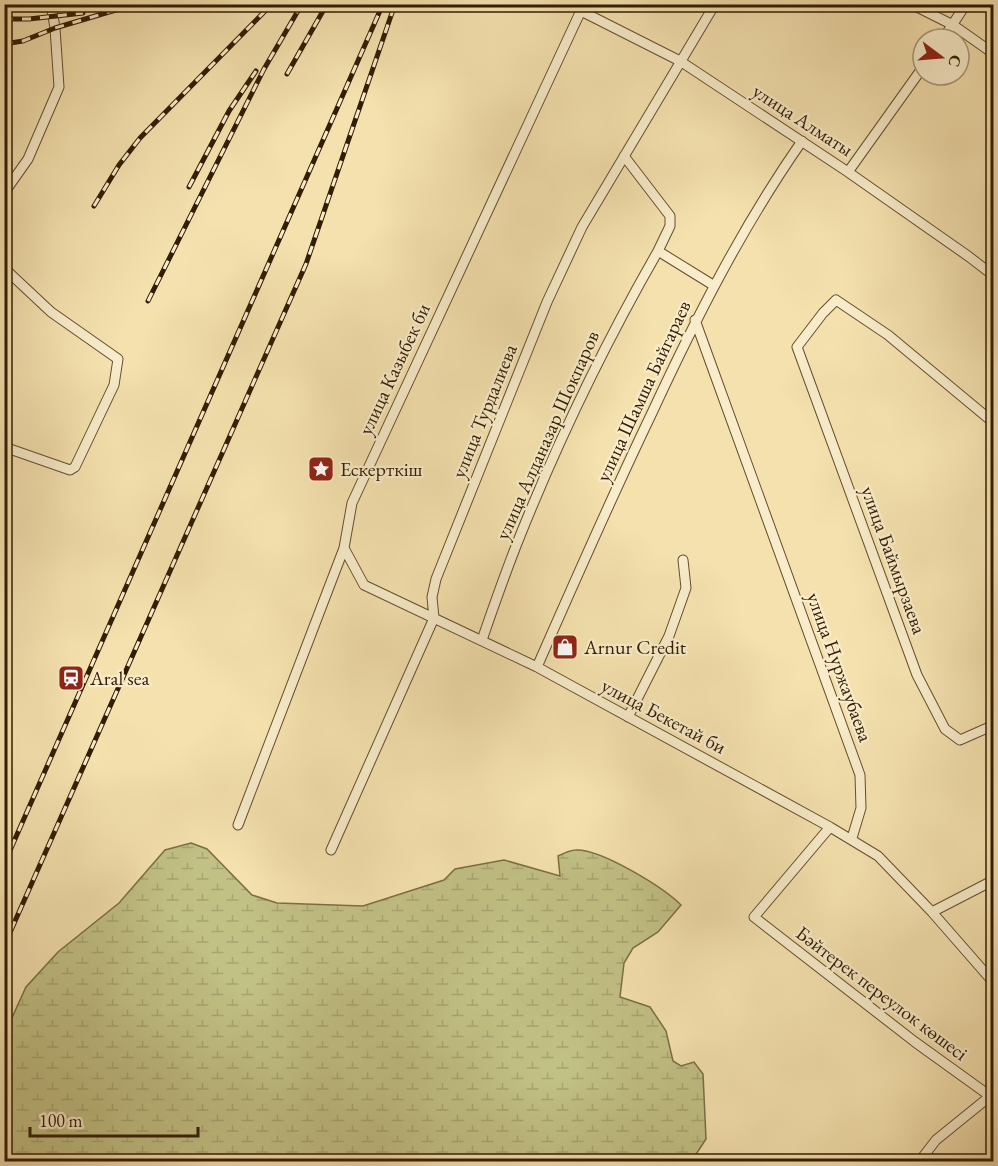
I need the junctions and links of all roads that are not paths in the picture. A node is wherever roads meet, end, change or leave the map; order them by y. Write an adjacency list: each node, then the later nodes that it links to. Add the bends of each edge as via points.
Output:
1 (51, 4): 14 (street, via 59,87 28,159)
2 (715, 4): 9 (street, улица Турдалиева)
3 (911, 4): 6 (street)
4 (966, 4): 6 (street)
5 (583, 8): 9 (street, улица Алматы); 22 (street, улица Казыбек би, via 352,503)
6 (953, 24): 7 (street); 8 (street)
7 (951, 27)
8 (993, 54)
9 (680, 61): 11 (street, улица Алматы); 12 (street, улица Турдалиева)
10 (911, 84): 13 (street)
11 (802, 141): 13 (street, улица Алматы); 18 (street, улица Шамша Байгараев)
12 (624, 156): 15 (street, улица Алданазар Шокпаров, via 670,216 670,226); 24 (street, улица Турдалиева, via 582,227 547,302 436,579 432,597)
13 (849, 172): 17 (street, улица Алматы)
14 (4, 193)
15 (658, 251): 18 (street); 25 (street, улица Алданазар Шокпаров, via 627,305 555,454)
16 (4, 268): 21 (street, via 51,312 118,359 114,385 75,467 70,470 7,448)
17 (993, 276)
18 (713, 285): 19 (street, улица Шамша Байгараев)
19 (695, 320): 26 (street, улица Шамша Байгараев); 31 (street, улица Нуржаубаева, via 860,775 861,807)
20 (993, 423): 28 (street, улица Баймырзаева, via 888,335 836,300 797,347 921,684 945,729 960,740)
21 (4, 452)
22 (344, 548): 24 (street, улица Бекетай би, via 364,585); 29 (street, улица Казыбек би)
23 (683, 560): 27 (street, via 686,588 676,617)
24 (434, 618): 25 (street, улица Бекетай би); 32 (street, улица Турдалиева)
25 (482, 640): 26 (street, улица Бекетай би)
26 (537, 667): 27 (street, улица Бекетай би)
27 (628, 717): 30 (street, улица Бекетай би)
28 (993, 724)
29 (238, 825)
30 (830, 826): 31 (street, улица Бекетай би); 36 (street, Бәйтерек переулок көшесі, via 754,917 915,1042)
31 (852, 838): 34 (street, via 878,856)
32 (331, 850)
33 (993, 880): 34 (street)
34 (932, 912): 35 (street)
35 (993, 983)
36 (992, 1095): 37 (street, via 936,1140)
37 (919, 1161)

